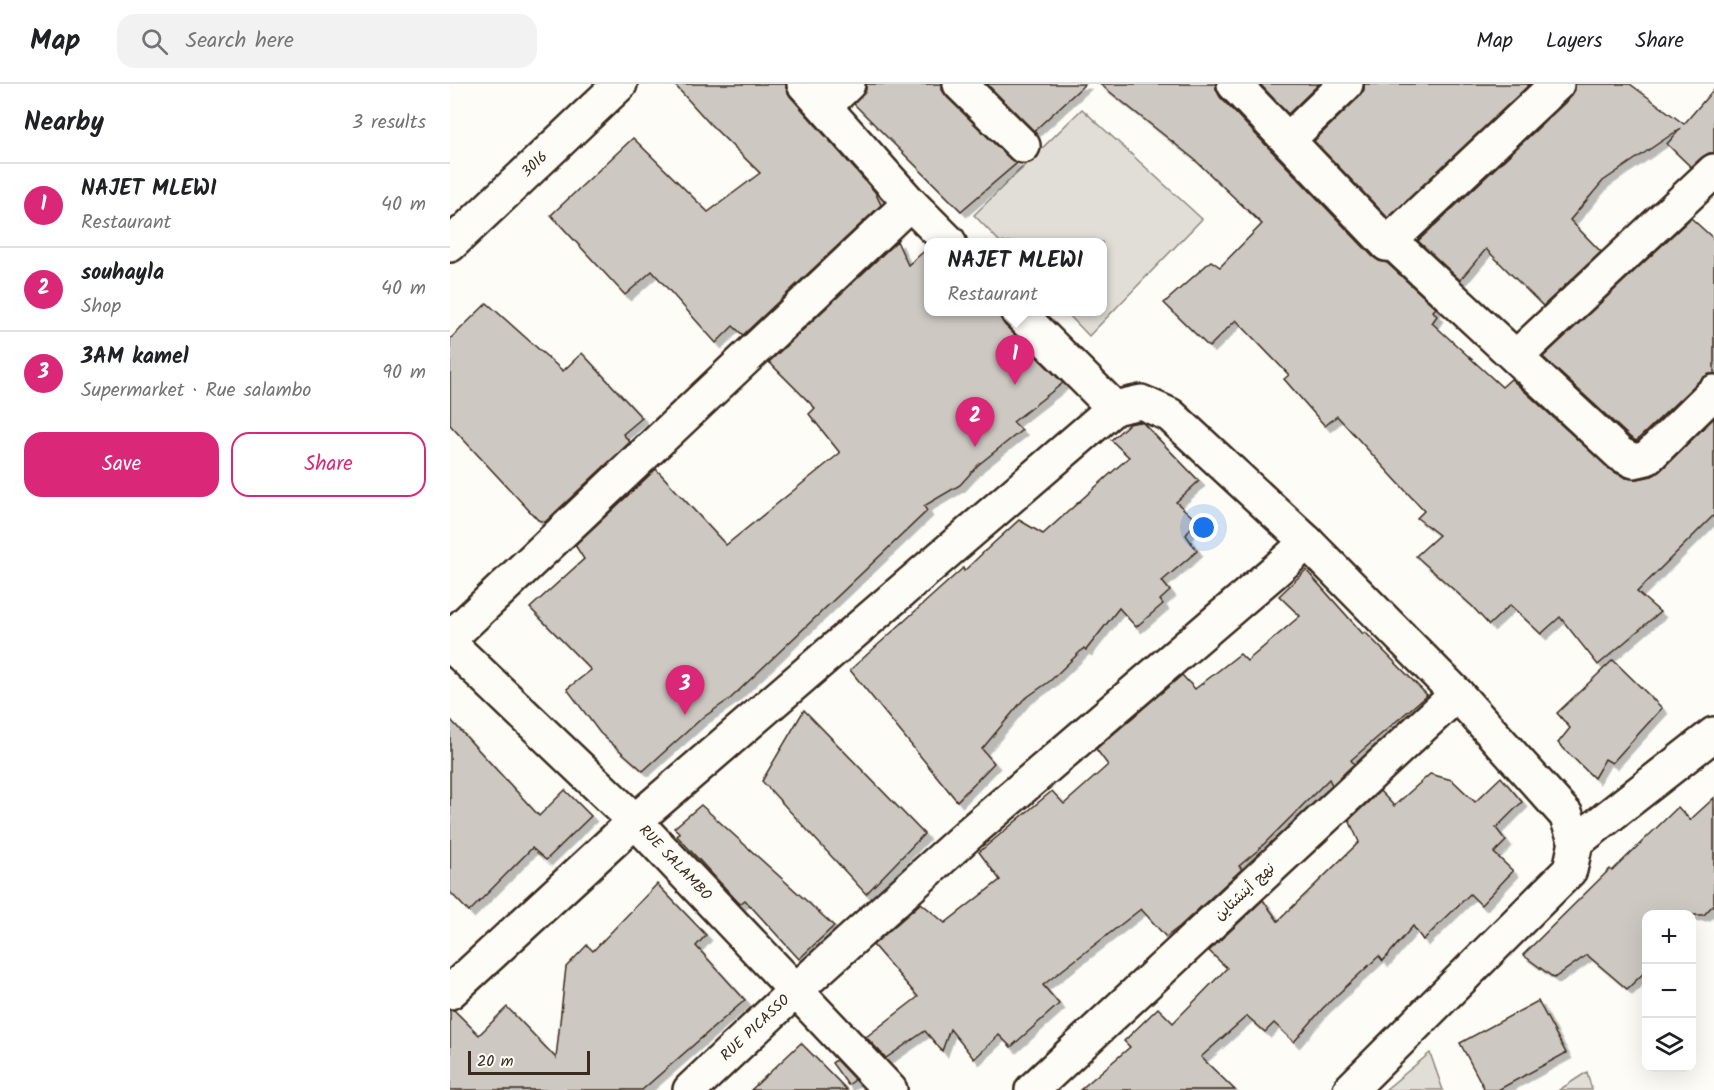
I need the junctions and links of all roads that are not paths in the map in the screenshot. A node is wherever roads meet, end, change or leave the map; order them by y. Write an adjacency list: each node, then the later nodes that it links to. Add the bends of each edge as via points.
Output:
1 (620, 84): 13 (street, 3016)
2 (960, 84): 8 (street)
3 (1234, 84): 7 (street)
4 (1346, 84): 7 (street)
5 (1557, 84): 12 (street)
6 (825, 91): 10 (street)
7 (1288, 140): 12 (street)
8 (1023, 146)
9 (1714, 171): 15 (street)
10 (910, 203): 11 (street); 19 (street)
11 (944, 238)
12 (1387, 244): 15 (street, via 1394,244)
13 (450, 245)
14 (1022, 316): 17 (street)
15 (1516, 357): 16 (street, via 1620,453 1634,461 1647,458)
16 (1714, 393)
17 (1114, 408): 18 (street, via 1141,402 1170,415); 23 (street)
18 (1307, 542): 21 (street); 25 (street, RUE PICASSO, via 972,831)
19 (450, 638)
20 (450, 644): 23 (street, RUE SALAMBO)
21 (1457, 694): 24 (street, via 1566,815); 29 (street, نهج أينشتاين)
22 (1714, 734): 24 (street)
23 (635, 821): 25 (street, RUE SALAMBO); 26 (street)
24 (1576, 842): 30 (street, via 1570,870)
25 (795, 991): 27 (street, RUE PICASSO); 28 (street, RUE SALAMBO)
26 (450, 992)
27 (690, 1090)
28 (890, 1090)
29 (1032, 1090)
30 (1350, 1090)

